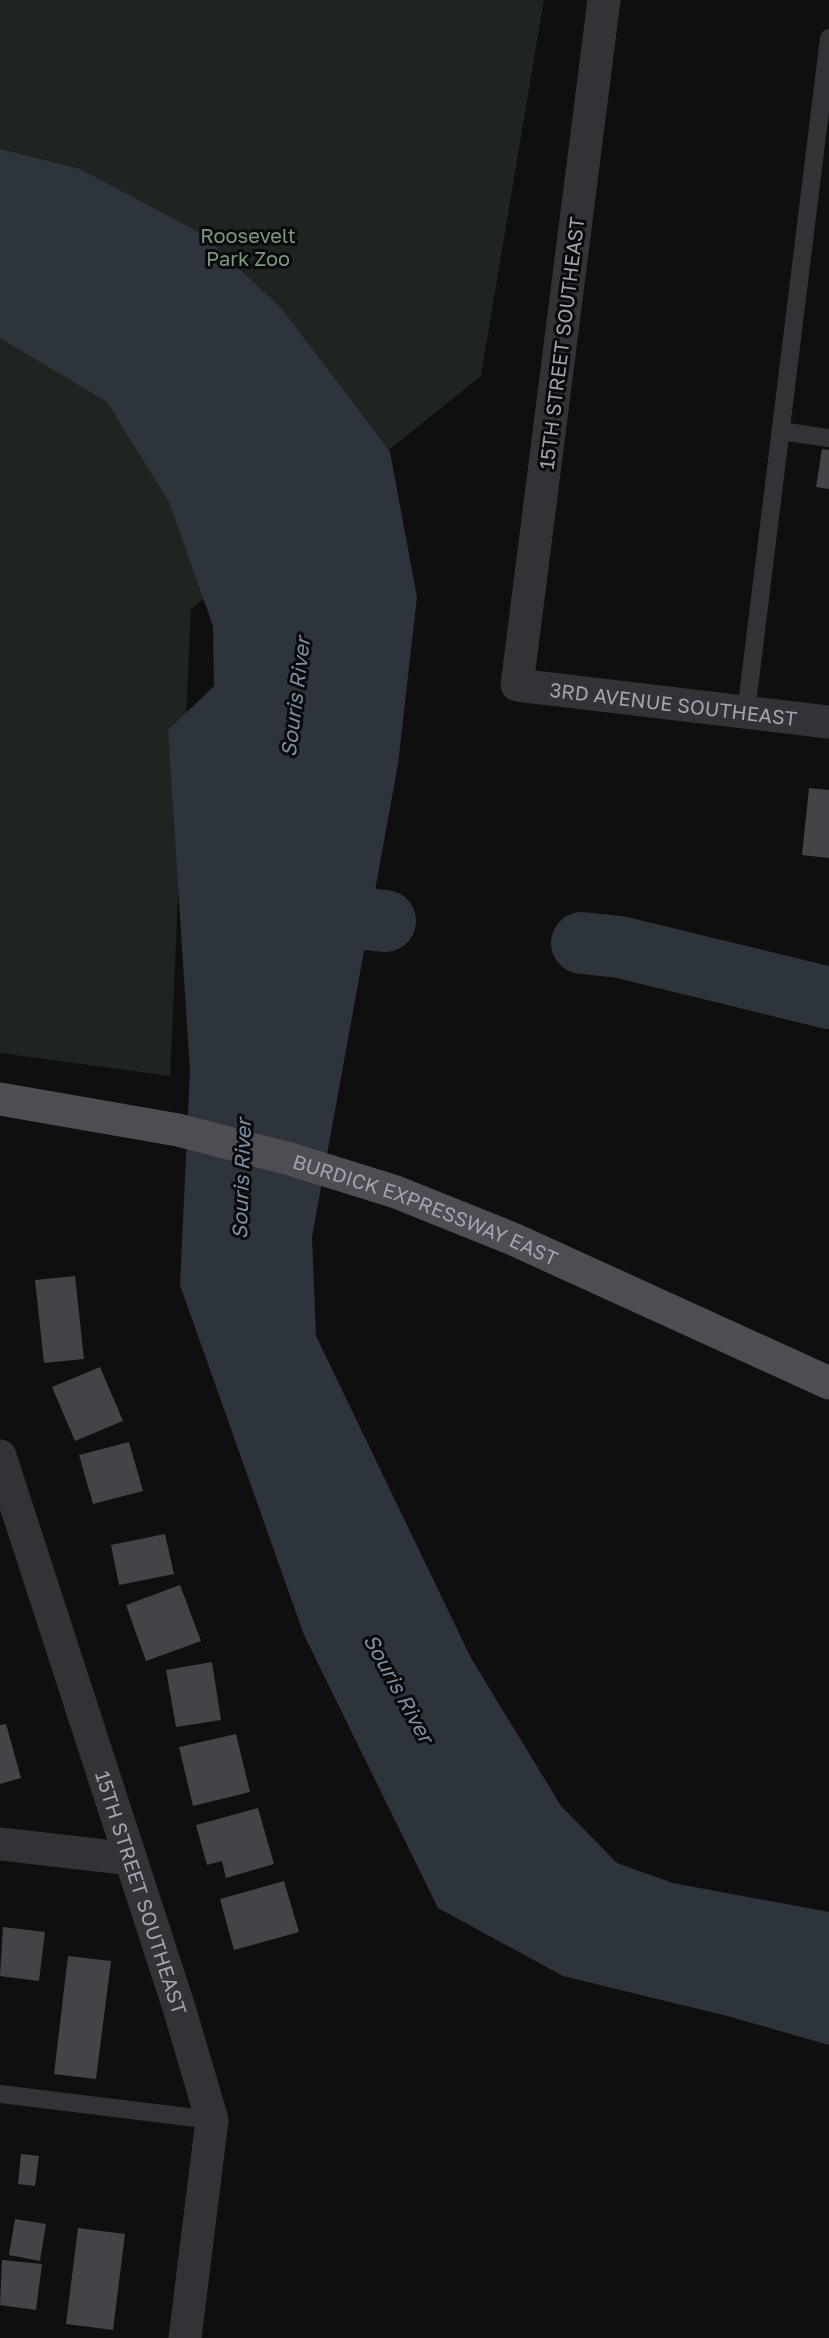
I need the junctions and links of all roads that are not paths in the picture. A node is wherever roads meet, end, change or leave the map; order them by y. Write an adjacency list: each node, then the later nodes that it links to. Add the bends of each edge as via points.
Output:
1 (604, 0): 5 (street, 15TH STREET SOUTHEAST)
2 (829, 38): 3 (lane)
3 (780, 431): 4 (lane); 6 (lane)
4 (829, 438)
5 (517, 686): 6 (street, 3RD AVENUE SOUTHEAST)
6 (746, 712): 7 (street, 3RD AVENUE SOUTHEAST)
7 (829, 722)
8 (0, 1099): 9 (main road, BURDICK EXPRESSWAY EAST, via 178,1130 396,1192 513,1239)
9 (829, 1383)
10 (0, 1456): 12 (street, 15TH STREET SOUTHEAST)
11 (0, 1844): 12 (street)
12 (131, 1859): 14 (street, 15TH STREET SOUTHEAST)
13 (0, 2094): 14 (lane)
14 (212, 2120): 15 (street, 15TH STREET SOUTHEAST)
15 (185, 2338)

